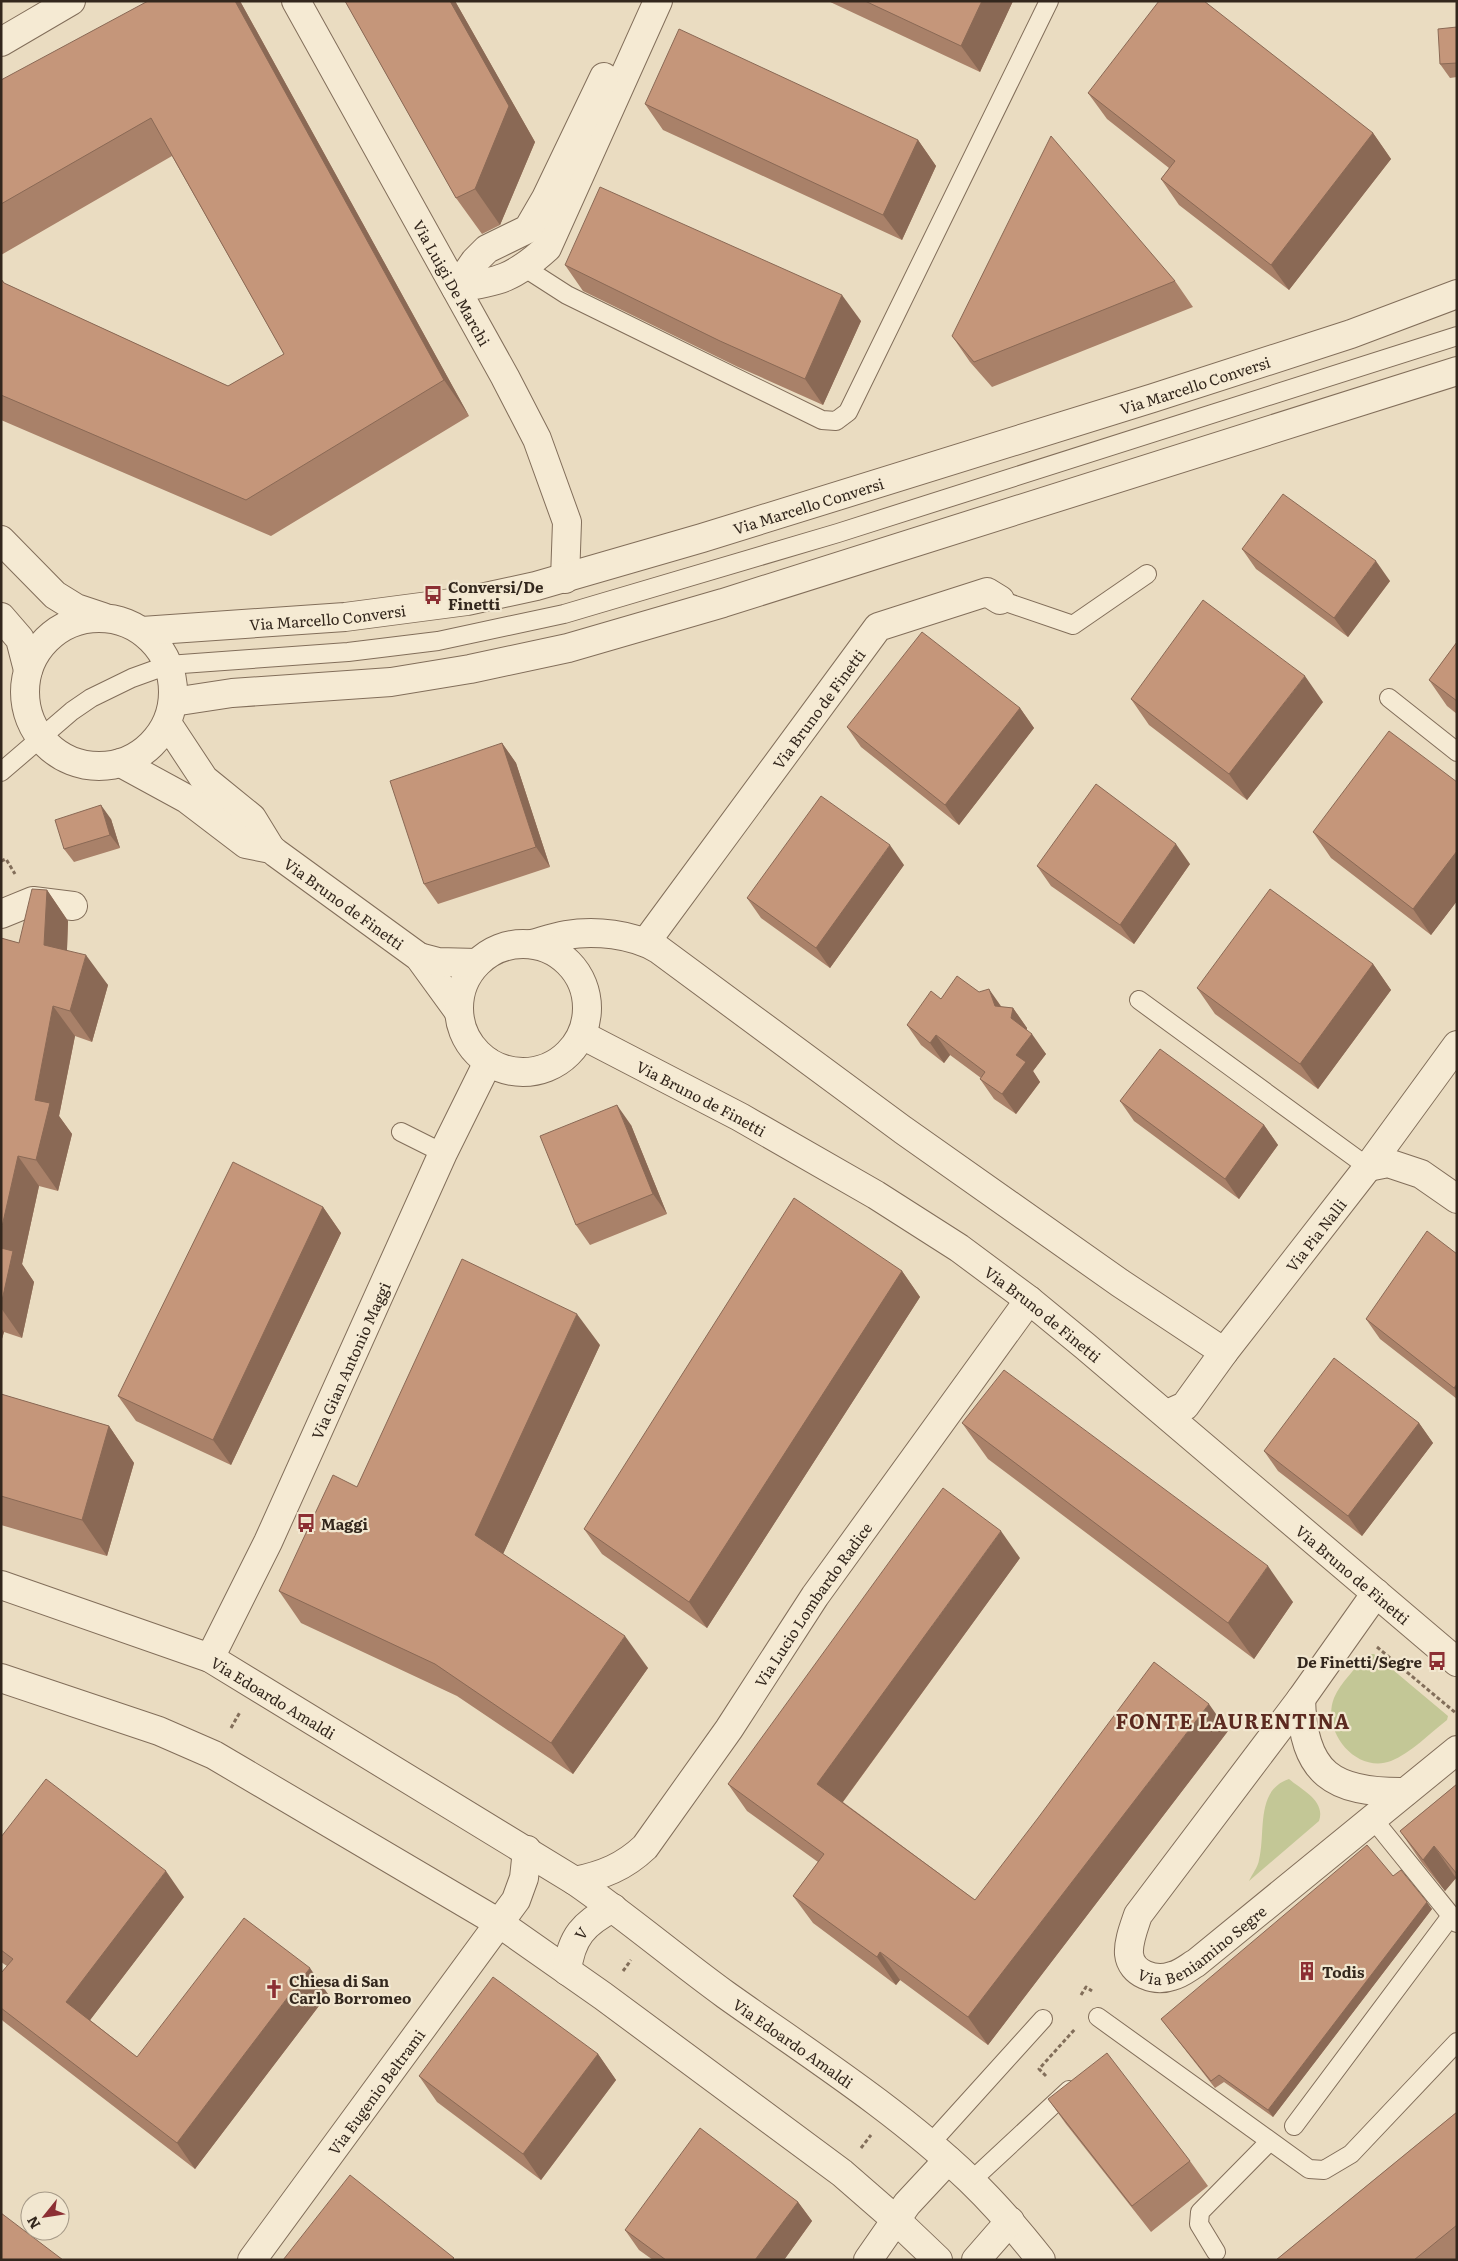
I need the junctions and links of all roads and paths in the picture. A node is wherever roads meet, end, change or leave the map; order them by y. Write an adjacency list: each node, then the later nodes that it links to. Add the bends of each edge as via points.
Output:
1 (71, 1): 6 (street)
2 (296, 1): 8 (street, Via Luigi De Marchi)
3 (641, 1): 8 (street, via 528,229 487,249)
4 (658, 1): 7 (street, via 547,248)
5 (1050, 1): 7 (lane, via 848,412 836,421 822,420 567,295)
6 (1, 42)
7 (525, 268): 8 (street, via 491,283)
8 (456, 288): 14 (street, Via Luigi De Marchi, via 537,439 566,522)
9 (1457, 294): 14 (street, Via Marcello Conversi, via 1332,340)
10 (1457, 336): 19 (lane, via 838,533 564,614 438,641 348,652)
11 (1457, 371): 22 (street, via 723,604 568,648 391,682 232,693)
12 (1, 540): 17 (street, via 56,595 76,608)
13 (1147, 574): 15 (lane, via 1072,625)
14 (565, 578): 18 (street, Via Marcello Conversi, via 467,601 372,614)
15 (1000, 600): 30 (street, Via Bruno de Finetti, via 987,592 878,627)
16 (1, 617): 20 (street, via 20,639)
17 (103, 617): 18 (street); 20 (street, via 78,620 57,631 39,648)
18 (142, 631): 19 (street, via 159,647)
19 (168, 665): 22 (street, via 173,685); 23 (lane, via 91,698)
20 (28, 670): 23 (street, via 26,702 31,721)
21 (1389, 698): 24 (lane)
22 (170, 712): 25 (street, via 156,740 140,754); 27 (street, Via Bruno de Finetti, via 204,778 252,818)
23 (41, 738): 25 (street, via 58,754 78,763 100,767); 26 (lane)
24 (1457, 752)
25 (122, 763): 27 (street, Via Bruno de Finetti, via 187,799 246,844)
26 (1, 772)
27 (270, 850): 32 (street, Via Bruno de Finetti)
28 (73, 906): 29 (street, via 33,902)
29 (1, 914)
30 (646, 942): 31 (street, Via Bruno de Finetti, via 581,934); 44 (street, Via Bruno de Finetti, via 910,1135)
31 (532, 944): 33 (street, Via Bruno de Finetti, via 499,949); 36 (street, Via Bruno de Finetti, via 567,961 579,977 586,996 587,1016)
32 (419, 957): 33 (street, Via Bruno de Finetti, via 438,962); 35 (street, Via Bruno de Finetti)
33 (477, 963): 35 (street, Via Bruno de Finetti, via 463,986)
34 (1139, 1000): 41 (lane)
35 (459, 1012): 38 (street, Via Bruno de Finetti, via 468,1041)
36 (582, 1035): 38 (street, Via Bruno de Finetti, via 558,1062 541,1070 505,1070); 43 (street, Via Bruno de Finetti, via 740,1117 876,1195 959,1248)
37 (1457, 1045): 41 (street, Via Pia Nalli)
38 (488, 1062): 40 (street, Via Gian Antonio Maggi)
39 (401, 1132): 40 (lane)
40 (443, 1153): 49 (street, Via Gian Antonio Maggi, via 268,1542)
41 (1368, 1166): 42 (street, via 1388,1163 1421,1174); 44 (street, Via Pia Nalli)
42 (1457, 1199)
43 (1029, 1300): 45 (street, Via Bruno de Finetti); 60 (street, Via Lucio Lombardo Radice, via 815,1596 729,1729 645,1847 632,1860 617,1868)
44 (1224, 1352): 45 (street, Via Pia Nalli, via 1185,1406)
45 (1167, 1414): 47 (street, Via Bruno de Finetti)
46 (1, 1585): 49 (street, Via Edoardo Amaldi)
47 (1376, 1593): 48 (street, Via Beniamino Segre); 50 (street, Via Bruno de Finetti)
48 (1353, 1627): 52 (street, Via Beniamino Segre); 54 (path)
49 (210, 1658): 59 (street, Via Edoardo Amaldi)
50 (1457, 1662)
51 (1, 1678): 63 (street, via 159,1731 214,1755)
52 (1301, 1699): 57 (street, via 1306,1743 1326,1774 1356,1789); 58 (street, Via Beniamino Segre, via 1138,1915 1130,1941 1132,1962 1151,1978 1184,1971)
53 (243, 1706): 55 (path)
54 (1457, 1714)
55 (226, 1736)
56 (1457, 1750): 57 (street, Via Beniamino Segre)
57 (1405, 1792): 58 (street, Via Beniamino Segre)
58 (1372, 1819): 62 (lane)
59 (526, 1850): 60 (street, Via Edoardo Amaldi); 63 (street, via 520,1894)
60 (575, 1881): 61 (street, Via Edoardo Amaldi)
61 (613, 1908): 65 (street, V, via 593,1919 582,1930 570,1950); 76 (street, Via Edoardo Amaldi, via 698,1975 889,2112)
62 (1454, 1919): 73 (lane)
63 (499, 1923): 65 (street); 82 (street, Via Eugenio Beltrami)
64 (637, 1954): 66 (path)
65 (567, 1971): 79 (street, via 842,2173)
66 (620, 1974)
67 (1098, 2017): 75 (lane)
68 (1044, 2019): 76 (lane)
69 (1068, 2038): 71 (path)
70 (1457, 2042): 75 (lane, via 1351,2154 1324,2170 1309,2169)
71 (1040, 2069)
72 (1082, 2078): 78 (lane)
73 (1294, 2126)
74 (873, 2133): 77 (path)
75 (1270, 2141): 81 (lane, via 1200,2212 1199,2224)
76 (939, 2152): 78 (street, Via Edoardo Amaldi); 79 (street)
77 (856, 2155)
78 (971, 2181): 80 (street, Via Edoardo Amaldi)
79 (896, 2220): 83 (street); 84 (street)
80 (1010, 2222): 85 (street); 86 (street, Via Edoardo Amaldi)
81 (1216, 2252)
82 (252, 2260)
83 (868, 2260)
84 (938, 2260)
85 (976, 2260)
86 (1041, 2260)

